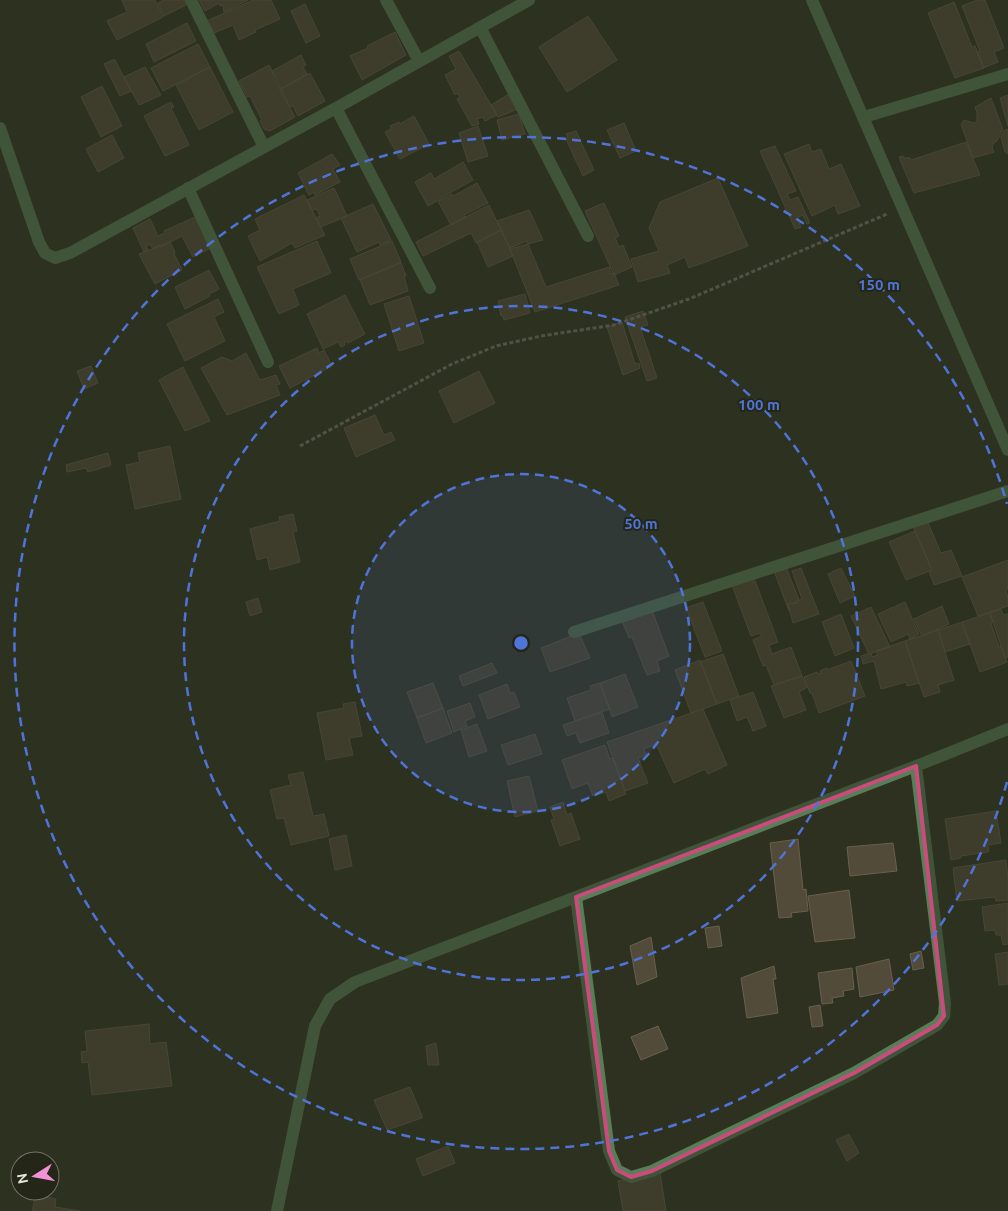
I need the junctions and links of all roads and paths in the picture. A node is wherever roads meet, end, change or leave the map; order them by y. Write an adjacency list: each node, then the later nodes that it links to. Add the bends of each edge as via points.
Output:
1 (191, 0): 11 (street)
2 (386, 0): 6 (street)
3 (529, 0): 5 (street)
4 (812, 0): 9 (street)
5 (480, 27): 6 (street); 14 (street)
6 (419, 61): 8 (street)
7 (1008, 74): 9 (street)
8 (336, 108): 11 (street); 15 (street)
9 (864, 116): 13 (street)
10 (0, 128): 12 (street, via 39,242 45,253 55,258)
11 (264, 147): 12 (street)
12 (188, 188): 16 (street)
13 (904, 208): 17 (path, via 689,299 624,321 496,346 452,364); 18 (street)
14 (588, 236)
15 (430, 288)
16 (268, 362)
17 (300, 446)
18 (1008, 450)
19 (1008, 491): 20 (street)
20 (574, 632)
21 (1008, 729): 22 (street)
22 (916, 766): 23 (street); 23 (street, via 944,1016 937,1025 854,1073 652,1171 631,1177 617,1170 609,1151)
23 (576, 897): 24 (street, via 356,982 330,1000 315,1026)
24 (277, 1211)

